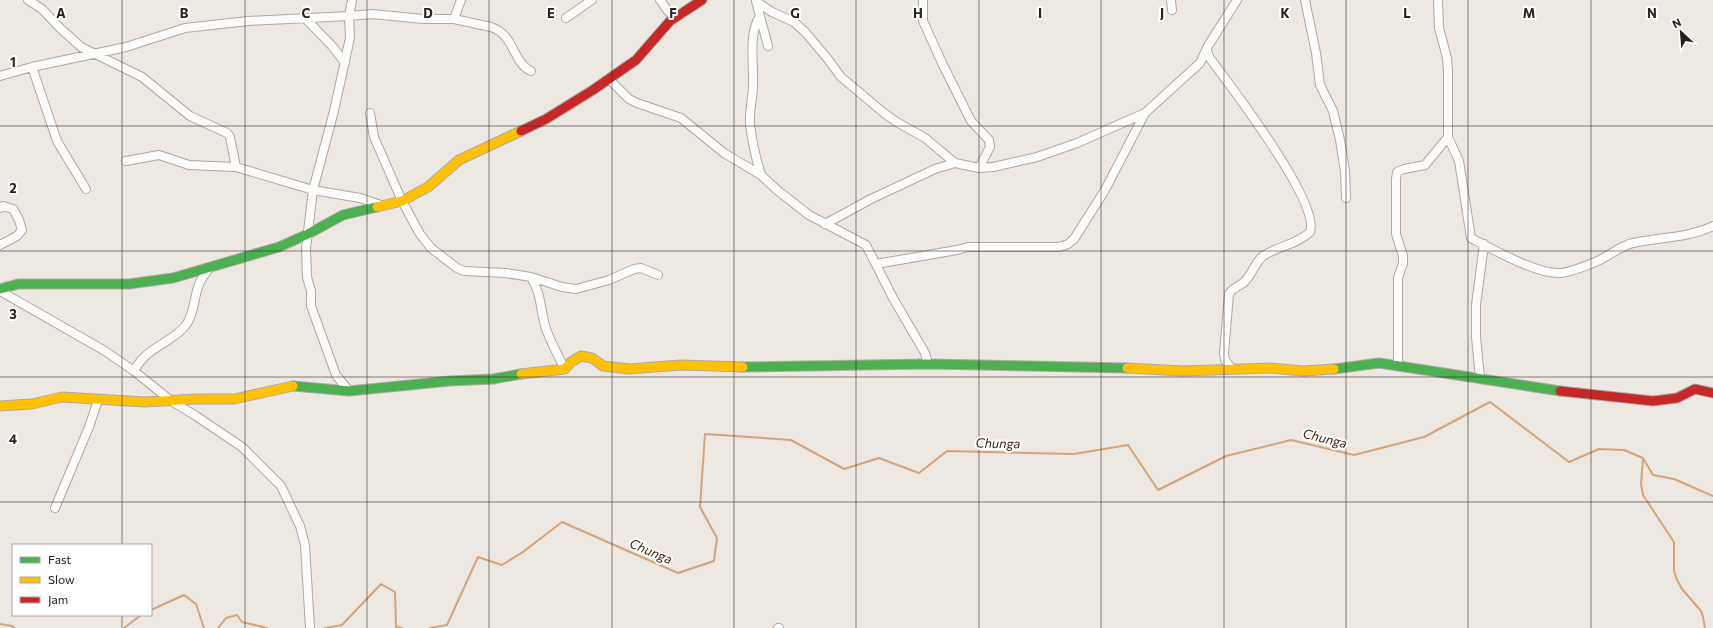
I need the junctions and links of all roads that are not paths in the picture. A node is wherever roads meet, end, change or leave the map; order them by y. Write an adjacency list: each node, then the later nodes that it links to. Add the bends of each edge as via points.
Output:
1 (28, 0): 22 (street, via 42,9 74,42)
2 (352, 0): 14 (street)
3 (461, 0): 18 (street)
4 (592, 0): 19 (street)
5 (660, 0): 16 (street)
6 (702, 0): 16 (street)
7 (923, 0): 34 (street, via 923,21 943,65 971,121 989,140 990,147)
8 (1171, 0): 13 (street)
9 (1237, 0): 21 (street)
10 (1305, 0): 38 (street, via 1320,85 1332,111 1340,140)
11 (1438, 0): 30 (street, via 1439,28 1448,70)
12 (756, 1): 15 (street); 32 (street, via 794,22 841,77 884,113 925,138)
13 (1172, 10)
14 (349, 16): 17 (street); 18 (street, via 372,14 423,19); 23 (street, via 350,38)
15 (760, 16): 20 (street); 35 (street, via 754,28 750,114)
16 (675, 17): 27 (street, via 664,26 636,60)
17 (305, 18): 22 (street, via 185,28 126,47); 23 (street, via 332,46)
18 (454, 18): 25 (street, via 497,29 508,38 523,64)
19 (566, 18)
20 (768, 46)
21 (1207, 50): 29 (street, via 1200,63); 55 (street, via 1208,57 1288,170 1311,222 1310,232 1305,237 1262,256 1244,283 1231,290 1224,352 1225,360)
22 (94, 54): 24 (street); 33 (street, via 142,77 190,116 227,133)
23 (344, 63): 37 (street)
24 (32, 67): 26 (street); 36 (street, via 57,140)
25 (531, 70)
26 (0, 76)
27 (609, 79): 35 (street, via 633,101 681,118 724,153); 39 (street, via 546,119 458,160 428,187)
28 (370, 113): 39 (street, via 374,137)
29 (1145, 113): 34 (street, via 1077,143 1037,157); 47 (street, via 1105,190 1074,239 1068,244 1059,247 968,247)
30 (1448, 137): 45 (street, via 1459,161 1471,238); 53 (street, via 1425,165 1397,172 1396,234 1403,256 1398,278)
31 (126, 161): 33 (street, via 160,155 189,165)
32 (955, 163): 34 (street); 42 (street, via 935,169 871,199)
33 (236, 167): 37 (street)
34 (979, 168)
35 (761, 175): 42 (street, via 793,203)
36 (86, 189)
37 (313, 190): 40 (street, via 360,198); 44 (street)
38 (1346, 198)
39 (402, 200): 40 (street); 50 (street, via 411,220 427,243 457,268 464,271 506,273)
40 (382, 206): 44 (street, via 343,215)
41 (0, 208): 46 (street, via 3,206 13,209 22,230 17,236)
42 (825, 224): 47 (street, via 866,245)
43 (1713, 226): 45 (street, via 1695,234 1632,243 1593,263 1560,273 1543,270)
44 (308, 234): 48 (street, via 279,247); 58 (street, via 307,277 311,291 311,306 336,375)
45 (1484, 244): 57 (street, via 1476,305)
46 (0, 245)
47 (876, 264): 52 (street, via 925,353)
48 (209, 268): 51 (street, via 173,278 129,284 18,284); 56 (street, via 199,285 187,323 144,356)
49 (658, 275): 50 (street, via 641,268 634,269 609,280 576,289)
50 (531, 278): 54 (street, via 537,286 547,330)
51 (0, 290): 56 (street)
52 (928, 364): 54 (street, via 758,367 681,365 629,369 603,366 592,358 581,356); 55 (street, via 1196,371)
53 (1398, 365): 55 (street, via 1379,363 1343,369 1303,371 1270,368); 57 (street)
54 (564, 369): 58 (street, via 493,379)
55 (1232, 369)
56 (134, 370): 61 (street)
57 (1480, 378): 59 (street, via 1546,390 1653,401 1677,398 1695,389)
58 (349, 391): 61 (street, via 301,386 234,399)
59 (1713, 393)
60 (98, 400): 61 (street); 62 (street, via 62,397 32,404); 63 (street)
61 (170, 400): 64 (street, via 242,448 282,486 303,539)
62 (0, 406)
63 (55, 508)
64 (310, 627)

